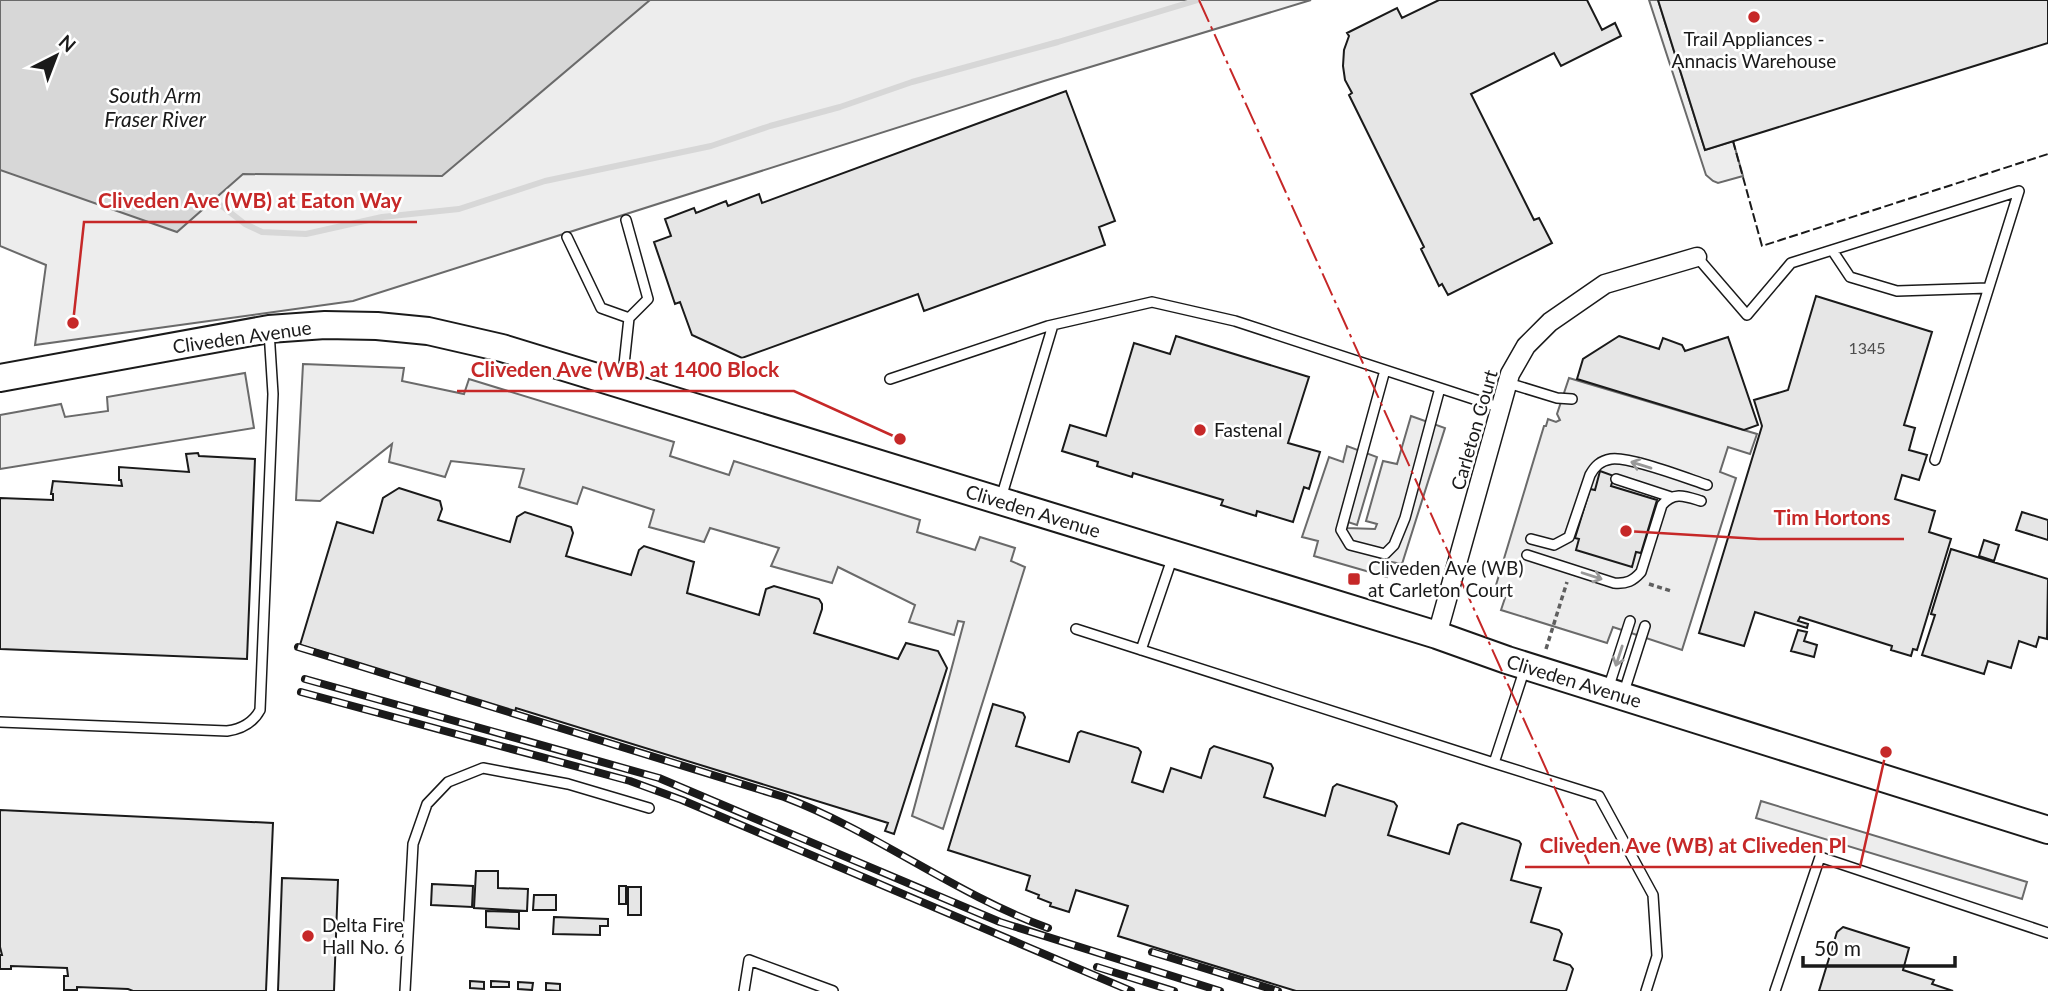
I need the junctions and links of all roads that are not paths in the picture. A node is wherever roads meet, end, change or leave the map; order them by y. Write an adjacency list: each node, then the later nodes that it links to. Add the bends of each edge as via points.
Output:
1 (626, 220): 6 (lane, via 648,299)
2 (567, 237): 6 (lane, via 601,308)
3 (1832, 250): 4 (lane, via 1791,262 1747,315); 5 (lane, via 1850,277 1897,291); 5 (lane, via 2019,191)
4 (1697, 257): 12 (street, Carleton Court, via 1605,284 1550,322 1526,346)
5 (1988, 288): 17 (lane)
6 (629, 318): 13 (lane)
7 (1053, 325): 9 (lane, via 1152,302 1235,321); 11 (lane); 21 (lane)
8 (269, 329): 10 (street, Cliveden Avenue); 13 (street, Cliveden Avenue, via 325,325 428,331 502,348); 33 (lane, via 272,394 260,710 256,717 239,730 228,731)
9 (1385, 370): 14 (lane); 14 (lane, via 1341,530 1350,545 1385,554 1394,545)
10 (0, 378)
11 (890, 379)
12 (1508, 383): 15 (lane); 16 (street, Carleton Court)
13 (621, 385): 21 (street, Cliveden Avenue)
14 (1440, 388): 16 (lane)
15 (1572, 399)
16 (1501, 408): 29 (street, Carleton Court)
17 (1935, 460)
18 (1616, 479): 20 (lane)
19 (1707, 485): 23 (lane, one-way to 23, via 1622,459 1603,461 1590,475 1569,537 1554,545)
20 (1671, 497): 22 (lane, via 1683,495); 25 (lane, one-way to 20, via 1624,584 1634,579 1645,563 1662,505)
21 (1000, 501): 24 (street, Cliveden Avenue)
22 (1701, 501)
23 (1531, 539)
24 (1174, 554): 29 (street, Cliveden Avenue); 30 (lane)
25 (1527, 555)
26 (1630, 621): 32 (lane, one-way to 32)
27 (1645, 626): 32 (lane)
28 (1076, 629): 30 (lane)
29 (1437, 635): 31 (street, Cliveden Avenue)
30 (1141, 650): 34 (lane)
31 (1525, 666): 32 (street, Cliveden Avenue); 34 (lane)
32 (1615, 694): 36 (street, Cliveden Avenue)
33 (0, 722)
34 (1494, 763): 41 (lane, via 1599,796 1653,895 1657,957)
35 (649, 808): 38 (lane, via 568,784 483,768 448,782 427,804 413,844)
36 (2048, 830)
37 (2047, 930): 42 (lane, via 1820,857)
38 (405, 991)
39 (744, 991): 40 (lane, via 749,960)
40 (833, 991)
41 (1646, 991)
42 (1775, 991)

